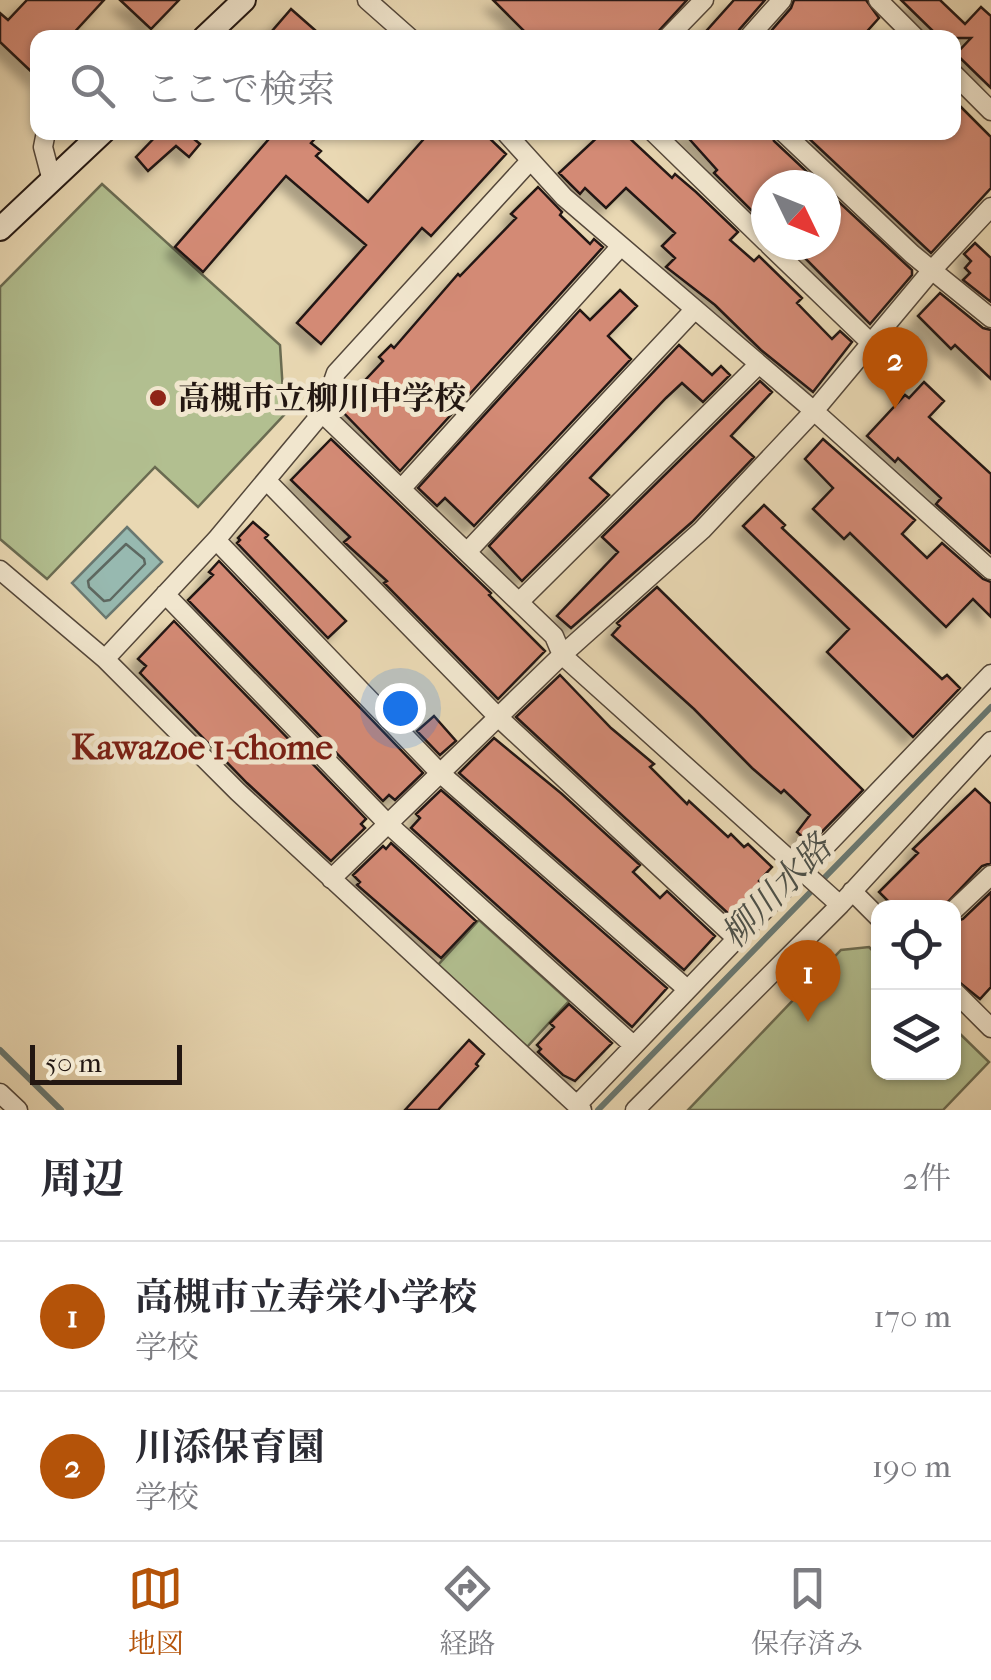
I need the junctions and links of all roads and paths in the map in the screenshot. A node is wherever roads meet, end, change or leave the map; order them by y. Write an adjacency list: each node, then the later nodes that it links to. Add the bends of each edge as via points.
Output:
1 (244, 0): 6 (street)
2 (367, 0): 7 (street)
3 (704, 0): 8 (street)
4 (782, 0): 9 (street)
5 (878, 0): 10 (street)
6 (212, 30)
7 (401, 30)
8 (675, 30)
9 (755, 30)
10 (908, 30)
11 (961, 81): 12 (street)
12 (991, 111)
13 (44, 140): 19 (street)
14 (94, 140): 19 (street)
15 (512, 140): 18 (street)
16 (661, 140): 21 (street)
17 (792, 140): 25 (street)
18 (529, 162): 23 (street); 31 (street, via 336,374)
19 (52, 180): 22 (street)
20 (991, 208): 25 (street)
21 (751, 227)
22 (0, 229)
23 (620, 246): 26 (street); 33 (street)
24 (786, 260): 28 (street)
25 (932, 270): 27 (street); 28 (street)
26 (695, 310): 29 (street); 35 (street)
27 (991, 318)
28 (872, 344): 30 (street)
29 (759, 364): 30 (street); 39 (street)
30 (814, 411): 37 (street); 40 (street, via 702,530)
31 (322, 413): 32 (street); 33 (street)
32 (266, 480): 34 (street); 43 (street)
33 (402, 489): 35 (street)
34 (216, 540): 38 (street); 45 (street)
35 (467, 552): 39 (street)
36 (0, 570): 41 (street)
37 (991, 570)
38 (165, 594): 41 (street); 46 (street)
39 (519, 602): 40 (street, via 554,636)
40 (562, 656): 43 (street); 47 (street)
41 (105, 658): 49 (street)
42 (991, 674): 47 (street)
43 (498, 717): 45 (street); 53 (street)
44 (991, 740): 50 (street)
45 (440, 774): 46 (street); 54 (street)
46 (388, 824): 49 (street); 57 (street)
47 (800, 870): 50 (street); 53 (street)
48 (991, 874): 51 (street)
49 (332, 879): 59 (street)
50 (846, 898): 52 (street); 61 (street)
51 (961, 903)
52 (871, 913)
53 (736, 938): 54 (street)
54 (687, 989): 57 (street)
55 (961, 998): 56 (street)
56 (991, 1028)
57 (633, 1046): 59 (street)
58 (0, 1093): 60 (street)
59 (580, 1107)
60 (18, 1110)
61 (634, 1110)

